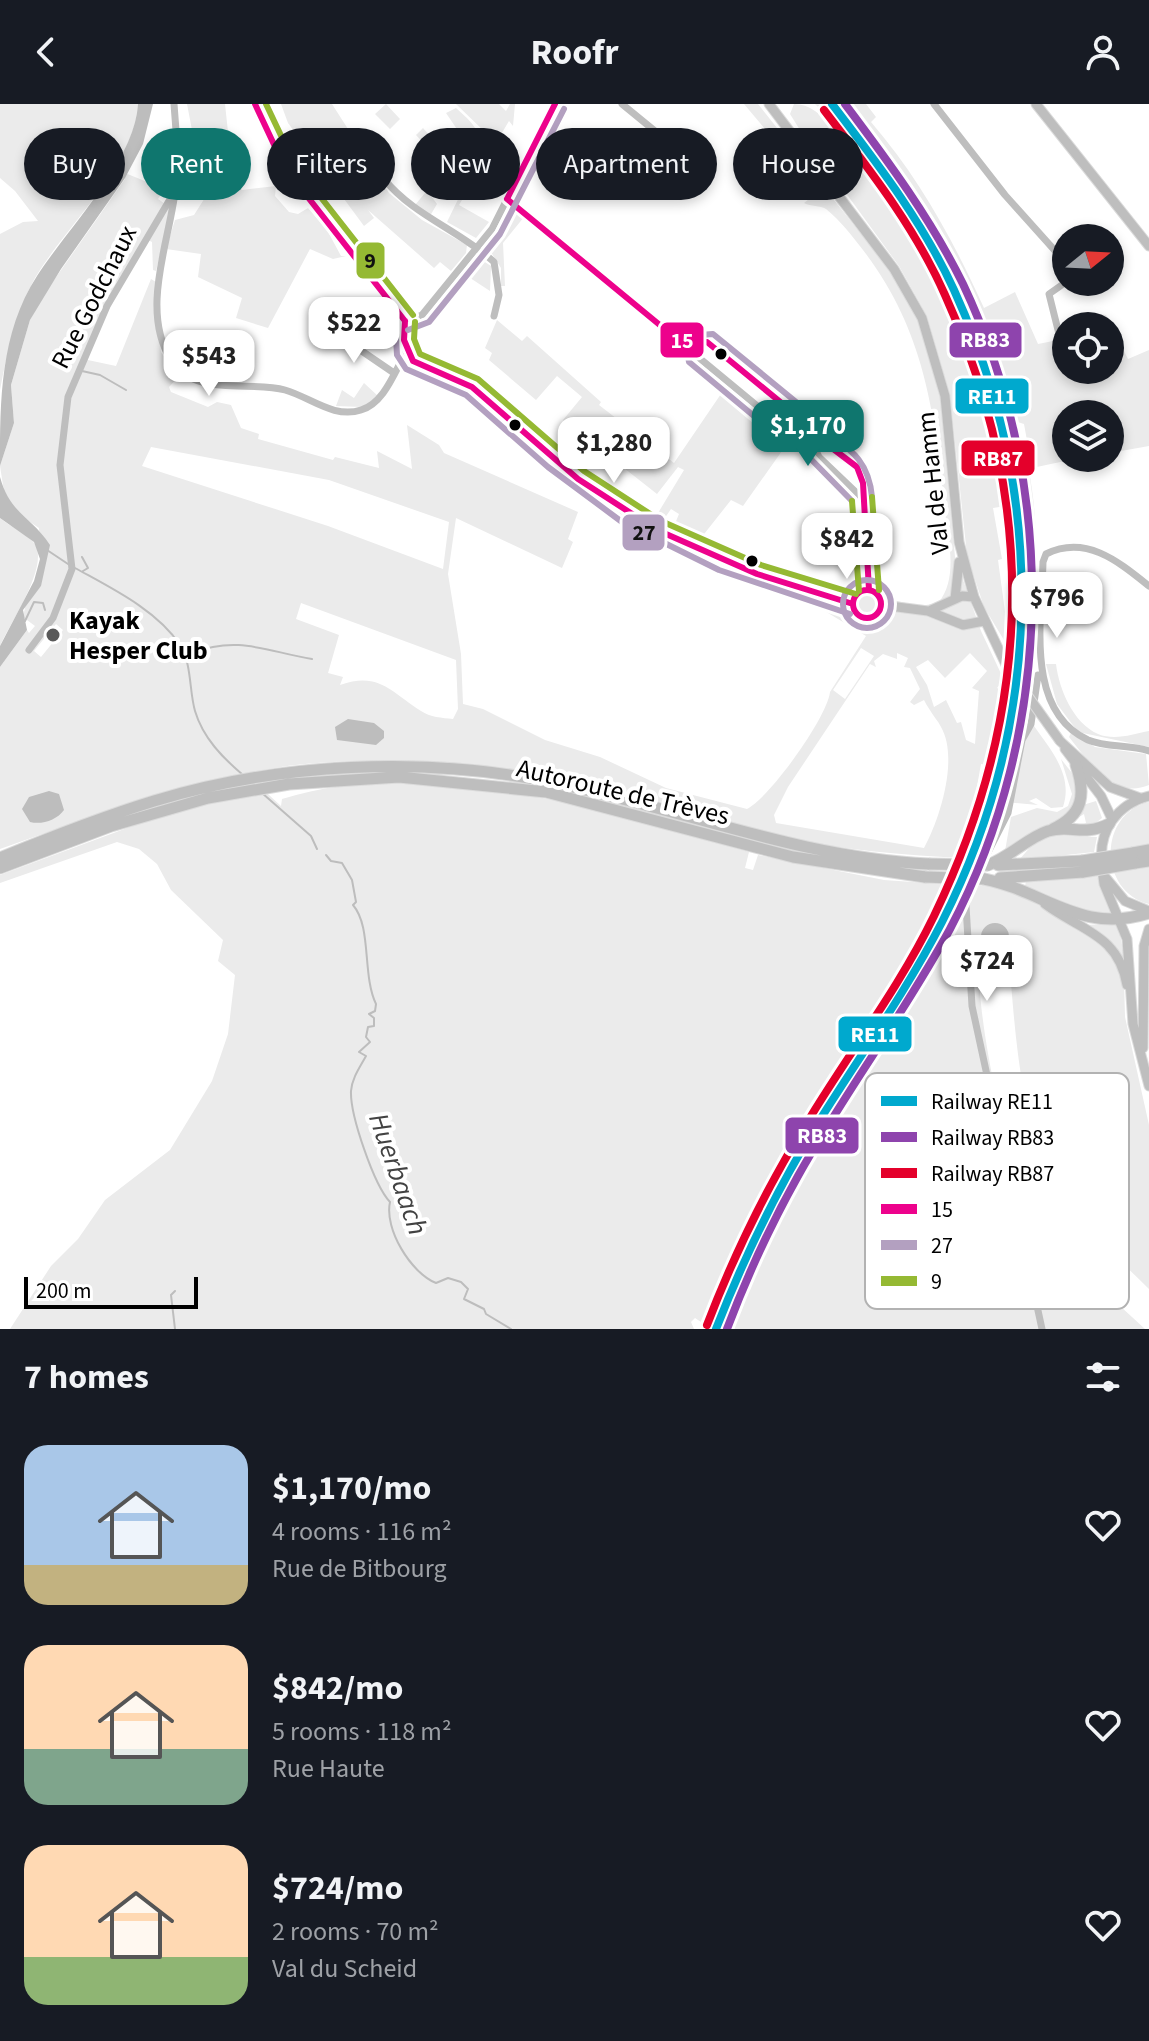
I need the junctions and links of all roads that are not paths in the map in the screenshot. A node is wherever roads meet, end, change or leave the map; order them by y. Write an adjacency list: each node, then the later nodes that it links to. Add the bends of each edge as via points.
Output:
1 (174, 104): 9 (street, Rue Godchaux)
2 (255, 104): 24 (main road, via 285,168)
3 (555, 104): 11 (street)
4 (622, 104): 10 (street)
5 (784, 104): 8 (main road)
6 (934, 104): 19 (street)
7 (1036, 104): 17 (main road)
8 (772, 108): 38 (main road, Val de Hamm, via 894,269 922,318 945,396)
9 (176, 128)
10 (651, 128)
11 (520, 173)
12 (395, 189): 20 (street, via 424,217)
13 (170, 200): 47 (street, Rue Godchaux, via 107,306 70,387 60,465 72,561 53,618)
14 (173, 200): 30 (street, via 160,259 160,323 171,360 187,376 228,386 286,390 332,410 351,412 377,401)
15 (506, 200): 20 (street)
16 (508, 200): 26 (street)
17 (1145, 232): 18 (main road)
18 (1149, 246)
19 (1052, 247)
20 (478, 248): 23 (street, via 498,272); 24 (street, via 422,315)
21 (1052, 292): 22 (street)
22 (1054, 312)
23 (494, 316)
24 (405, 321): 28 (main road)
25 (331, 330): 30 (street)
26 (678, 340): 27 (street); 29 (street)
27 (707, 342): 29 (street); 31 (street)
28 (405, 354): 30 (street); 43 (main road, via 419,366 474,388 537,445 627,513 807,593)
29 (696, 355): 32 (street)
30 (394, 373)
31 (773, 396): 32 (street); 33 (street, via 795,414)
32 (762, 409): 33 (street, via 784,428)
33 (796, 426): 34 (street)
34 (819, 446): 35 (street, via 831,444); 36 (street, via 819,457)
35 (857, 467): 36 (street); 37 (street)
36 (846, 480): 37 (street)
37 (862, 498): 40 (street)
38 (959, 542): 41 (main road, Val de Hamm); 42 (main road)
39 (1149, 586): 50 (street, via 1092,548 1053,550 1043,562 1041,657 1057,711 1089,741)
40 (869, 590): 43 (main road, via 858,593); 44 (main road)
41 (974, 597): 42 (main road); 46 (main road, Val de Hamm)
42 (955, 599): 45 (main road)
43 (853, 604): 44 (main road, via 856,614 866,619 878,614)
44 (882, 605): 45 (main road)
45 (928, 611): 46 (main road, via 963,625)
46 (984, 621): 49 (main road, Val de Hamm, bridge, via 1007,667)
47 (29, 650)
48 (1038, 675): 73 (street, via 1011,803 966,906 972,1006)
49 (1060, 741): 51 (main road, Val de Hamm); 52 (main road, Val de Hamm, via 1110,787)
50 (1149, 751)
51 (1076, 765): 54 (main road, Val de Hamm, via 1101,796); 55 (highway, via 1083,788 1079,809)
52 (1147, 796): 54 (main road)
53 (159, 805): 57 (highway, Autoroute de Trèves); 61 (highway, Autoroute de Trèves, bridge, via 254,779 358,769 436,769 548,781 797,847 890,862); 63 (highway, Autoroute de Trèves); 64 (highway, Autoroute de Trèves, bridge, via 368,778 437,779 546,792 793,857 925,877)
54 (1111, 821): 55 (highway, via 1089,832); 59 (main road)
55 (1048, 831): 61 (highway)
56 (1149, 850): 58 (highway, Autoroute de Trèves)
57 (0, 858)
58 (1134, 858): 60 (highway, Autoroute de Trèves); 62 (highway, Autoroute de Trèves, bridge)
59 (1101, 859): 66 (main road, via 1117,894); 67 (main road, via 1104,884)
60 (1149, 861)
61 (988, 865): 62 (highway, Autoroute de Trèves)
62 (1082, 866): 64 (highway, Autoroute de Trèves)
63 (0, 868)
64 (984, 879): 65 (highway, via 1017,886)
65 (1036, 897): 67 (highway, via 1079,917); 71 (main road, via 1116,953 1125,972)
66 (1149, 912): 67 (highway)
67 (1120, 918): 71 (main road, via 1131,962)
68 (1149, 929): 70 (main road)
69 (1149, 960): 70 (main road)
70 (1144, 975): 72 (main road)
71 (1133, 1024): 72 (main road)
72 (1143, 1060): 74 (main road)
73 (987, 1073)
74 (1149, 1086)
75 (1038, 1309): 76 (street)
76 (1042, 1329)

